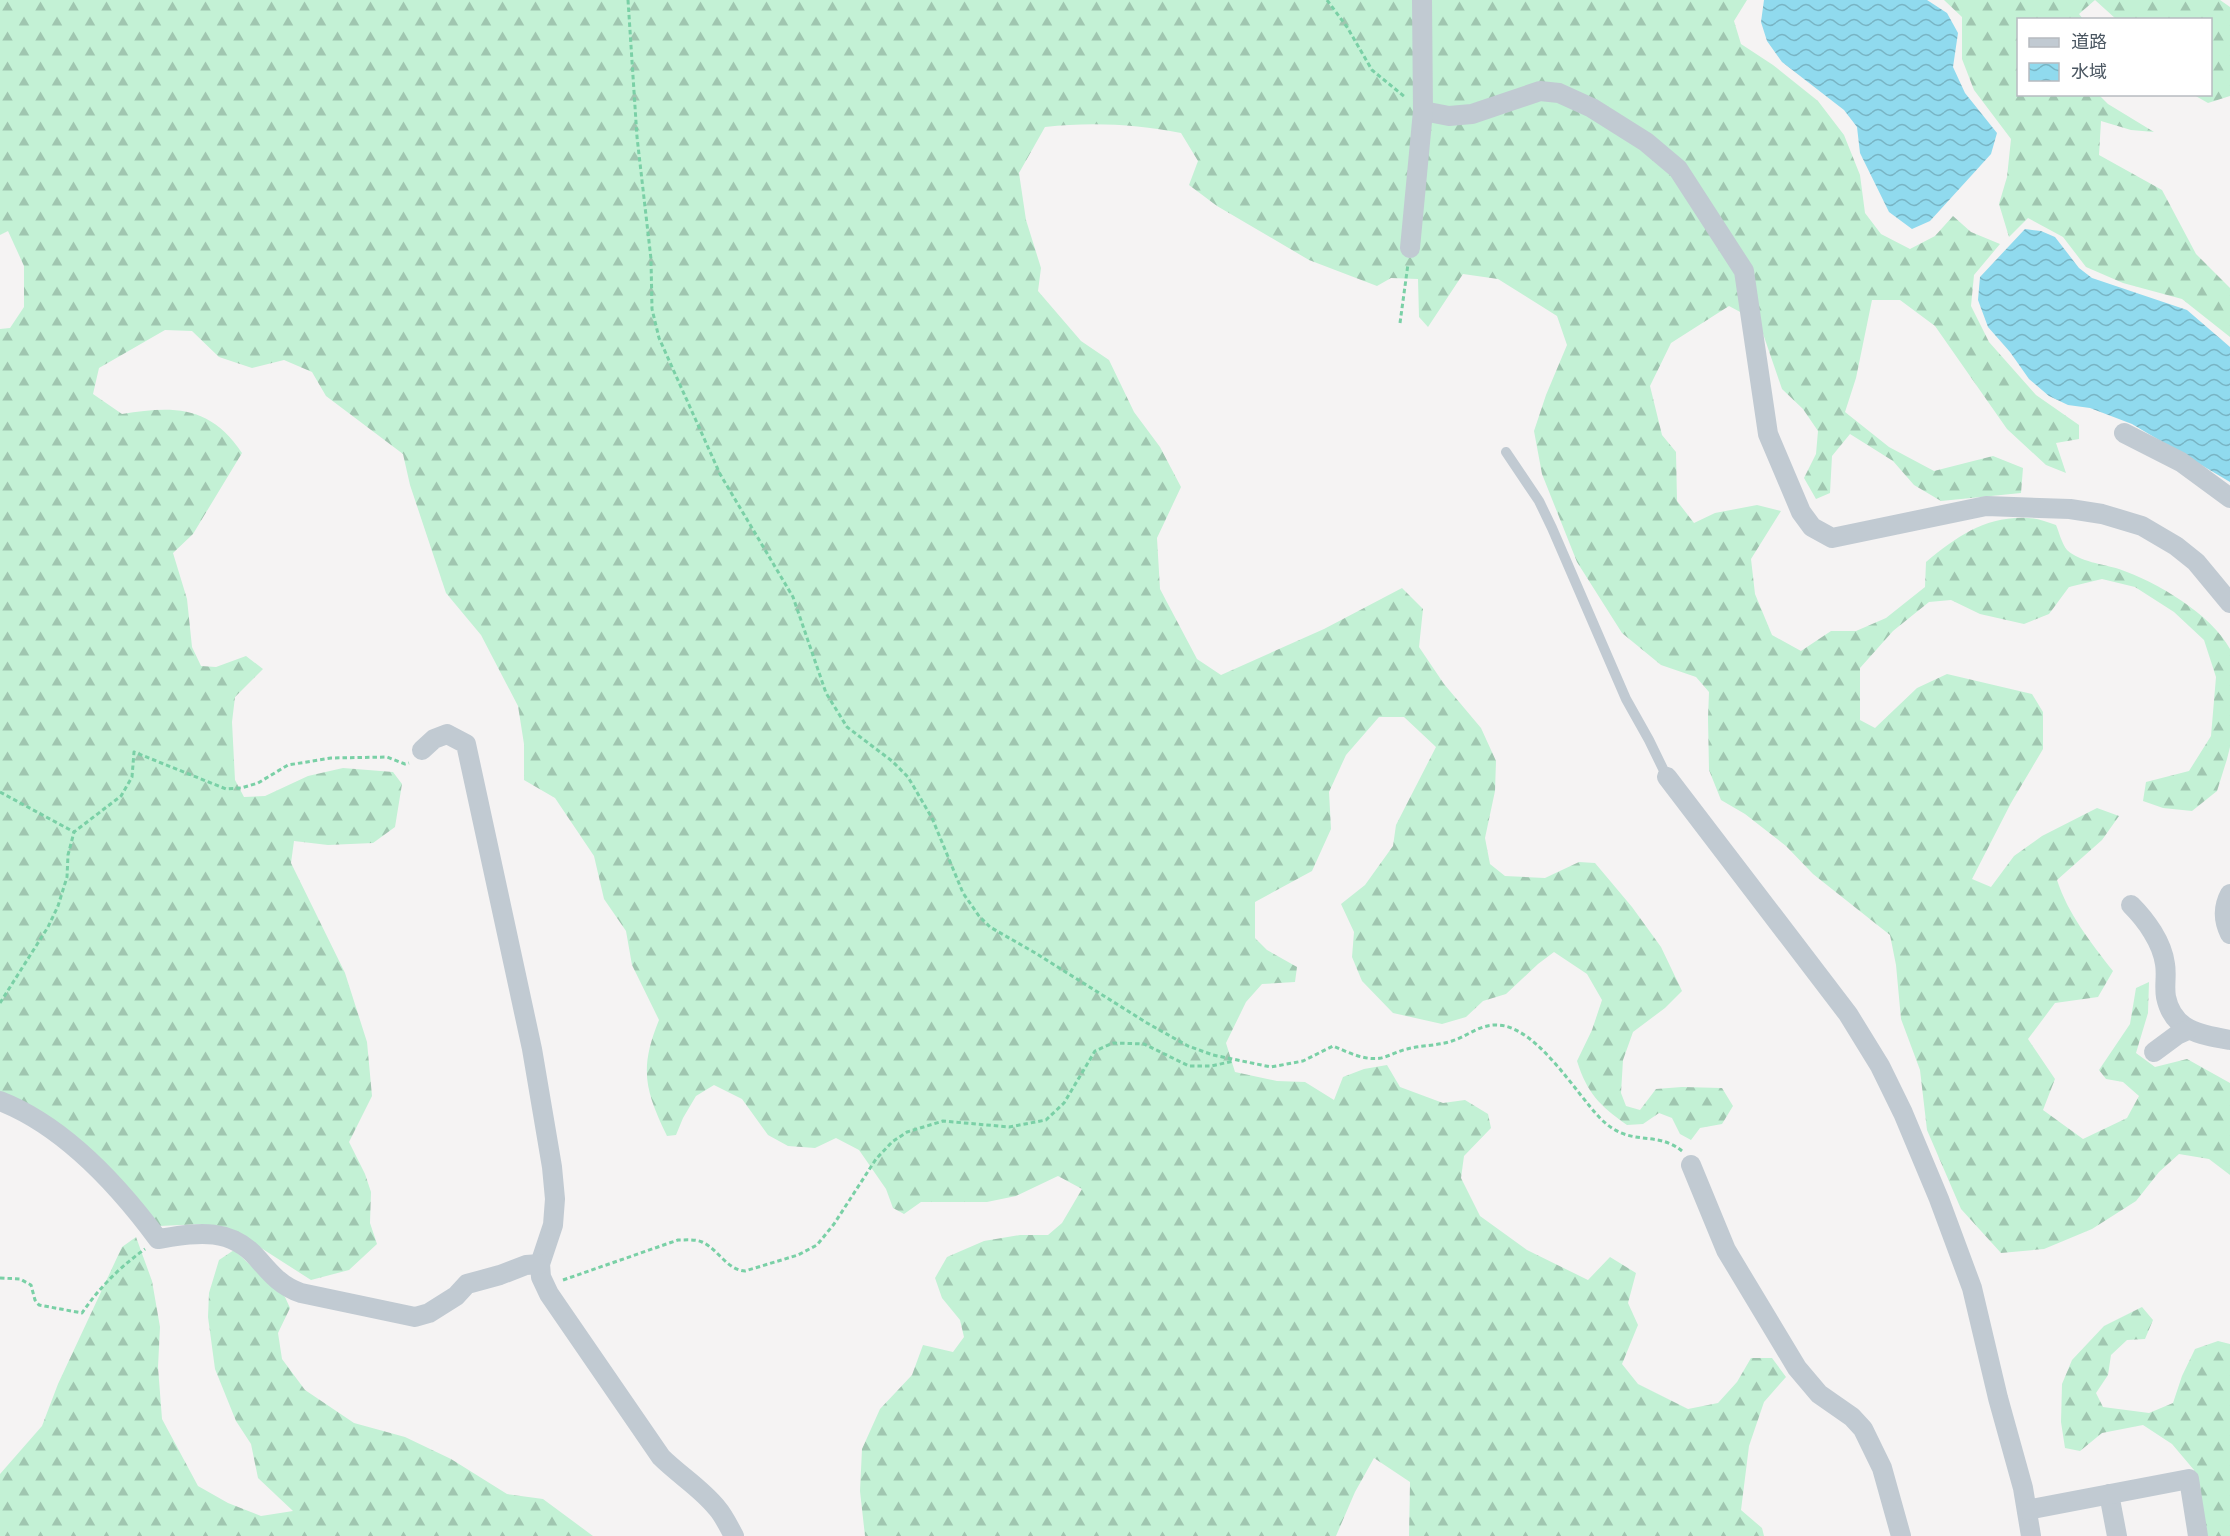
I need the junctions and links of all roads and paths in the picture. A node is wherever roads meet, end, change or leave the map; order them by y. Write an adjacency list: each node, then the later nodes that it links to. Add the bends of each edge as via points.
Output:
1 (628, 0): 22 (path, via 652,309 659,338 720,474 793,597 826,693 848,727 908,777 933,818 963,893 990,927 1188,1046)
2 (1327, 0): 4 (path, via 1372,70)
3 (1422, 0): 4 (street)
4 (1423, 111): 5 (street); 10 (street, via 1449,116 1472,114 1540,91 1559,93 1637,136 1678,169 1744,271 1768,434 1801,512 1812,527 1832,538 1986,506 2102,514 2142,526 2176,546 2196,562)
5 (1410, 248): 6 (path)
6 (1400, 323)
7 (2124, 433): 9 (street, via 2181,462)
8 (1506, 452): 12 (lane, via 1539,501 1626,699)
9 (2230, 498)
10 (2230, 603)
11 (422, 750): 14 (path, via 414,762 405,764 387,757 288,765 258,783 226,789 134,752 132,777 121,796); 26 (street, via 447,734 466,744 532,1049 552,1167 553,1225)
12 (1666, 777): 30 (street, via 1848,1014 1880,1066 1921,1155 1971,1288)
13 (0, 792): 14 (path)
14 (74, 832): 18 (path, via 58,906)
15 (2230, 894): 17 (street, via 2224,914)
16 (2131, 905): 19 (street, via 2148,924 2161,950 2169,1007)
17 (2230, 934)
18 (0, 1003)
19 (2188, 1030): 20 (street); 21 (street)
20 (2230, 1040)
21 (2154, 1052)
22 (1235, 1061): 24 (path, via 1279,1066 1304,1061 1333,1046 1360,1057 1380,1058 1453,1041 1496,1024 1510,1026 1552,1058 1610,1127 1629,1137 1673,1144); 28 (path, via 1189,1066 1144,1044 1113,1043 1095,1051 1064,1103 1046,1120 1009,1127 943,1121 907,1132 892,1142 876,1159 828,1231 816,1245 798,1255 738,1270 703,1242 678,1240)
23 (0, 1101): 25 (street, via 56,1133 94,1164 134,1206)
24 (1691, 1165): 32 (street, via 1726,1250 1797,1368 1820,1394 1863,1429 1882,1468)
25 (158, 1239): 26 (street, via 218,1234 237,1241 254,1254 288,1289 415,1317 456,1296 467,1284); 27 (path, via 111,1276 82,1313 39,1305 31,1285 20,1279)
26 (540, 1264): 28 (street)
27 (0, 1278)
28 (545, 1287): 31 (street, via 661,1457 718,1508)
29 (2109, 1494): 30 (street); 34 (street); 35 (street, via 2189,1479)
30 (2027, 1510): 33 (street)
31 (734, 1536)
32 (1901, 1536)
33 (2031, 1536)
34 (2117, 1536)
35 (2198, 1536)

